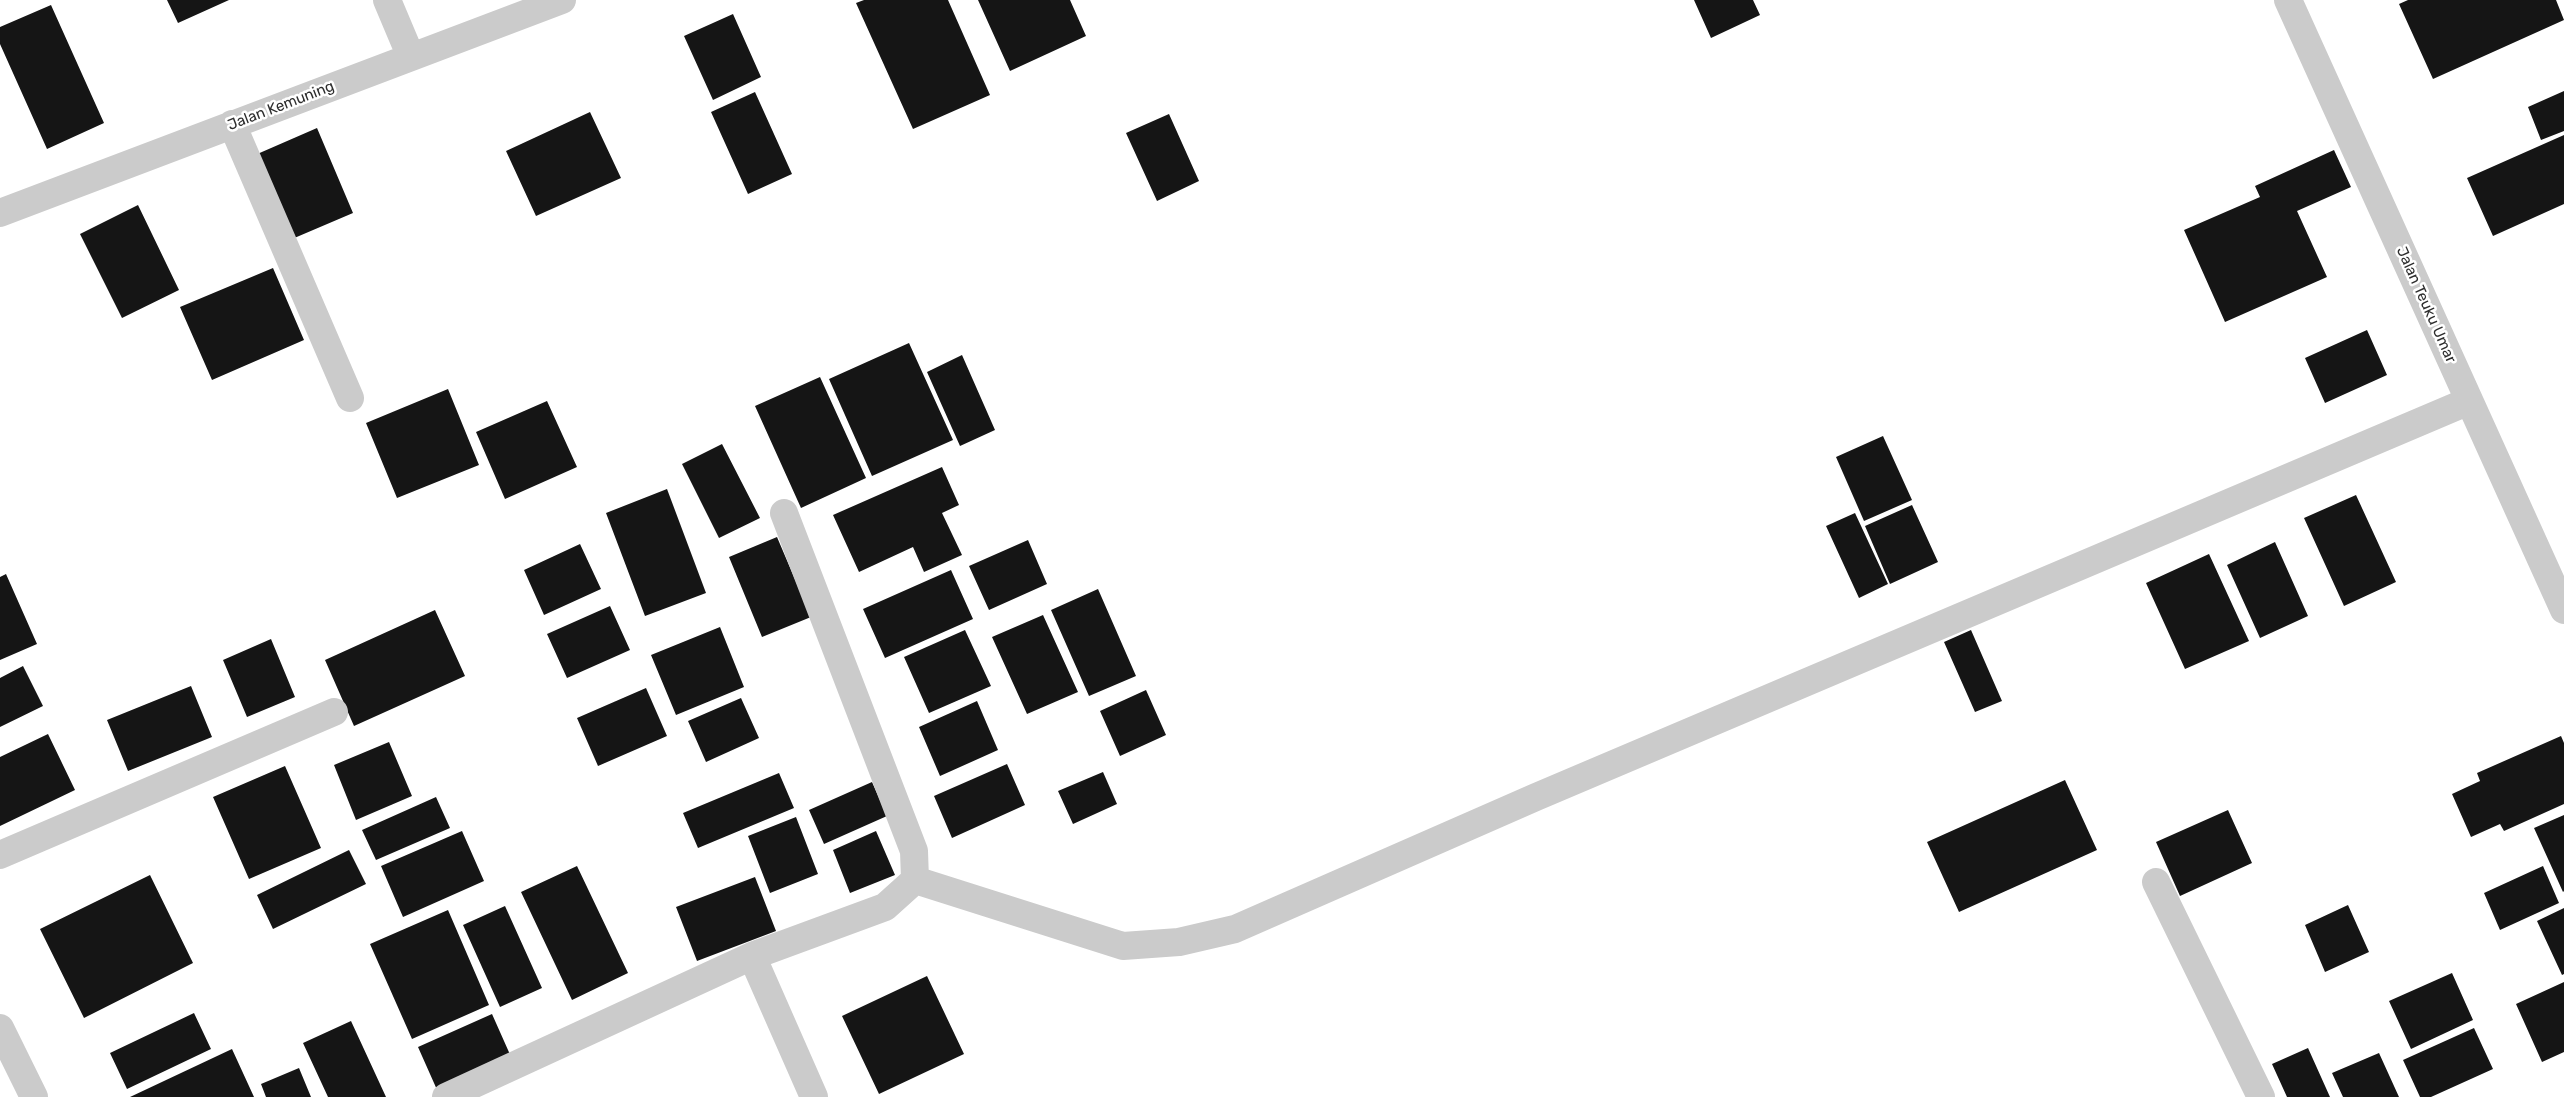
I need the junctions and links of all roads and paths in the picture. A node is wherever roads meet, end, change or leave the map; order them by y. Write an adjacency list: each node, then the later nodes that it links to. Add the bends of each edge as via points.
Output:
1 (387, 0): 4 (street)
2 (562, 0): 4 (street, Jalan Kemuning)
3 (2288, 0): 8 (street, Jalan Teuku Umar)
4 (411, 57): 5 (street, Jalan Kemuning)
5 (232, 124): 6 (street, Jalan Kemuning); 7 (street)
6 (0, 213)
7 (350, 398)
8 (2469, 401): 10 (street, Jalan Teuku Umar); 13 (street, via 1536,797 1235,929 1179,942 1123,946)
9 (784, 513): 13 (street, via 914,851)
10 (2564, 610)
11 (334, 712): 12 (street)
12 (0, 855)
13 (915, 880): 15 (street, via 885,907)
14 (2156, 882): 20 (street)
15 (752, 956): 17 (street); 19 (street)
16 (0, 1028): 18 (street)
17 (458, 1095)
18 (34, 1097)
19 (814, 1097)
20 (2262, 1097)

